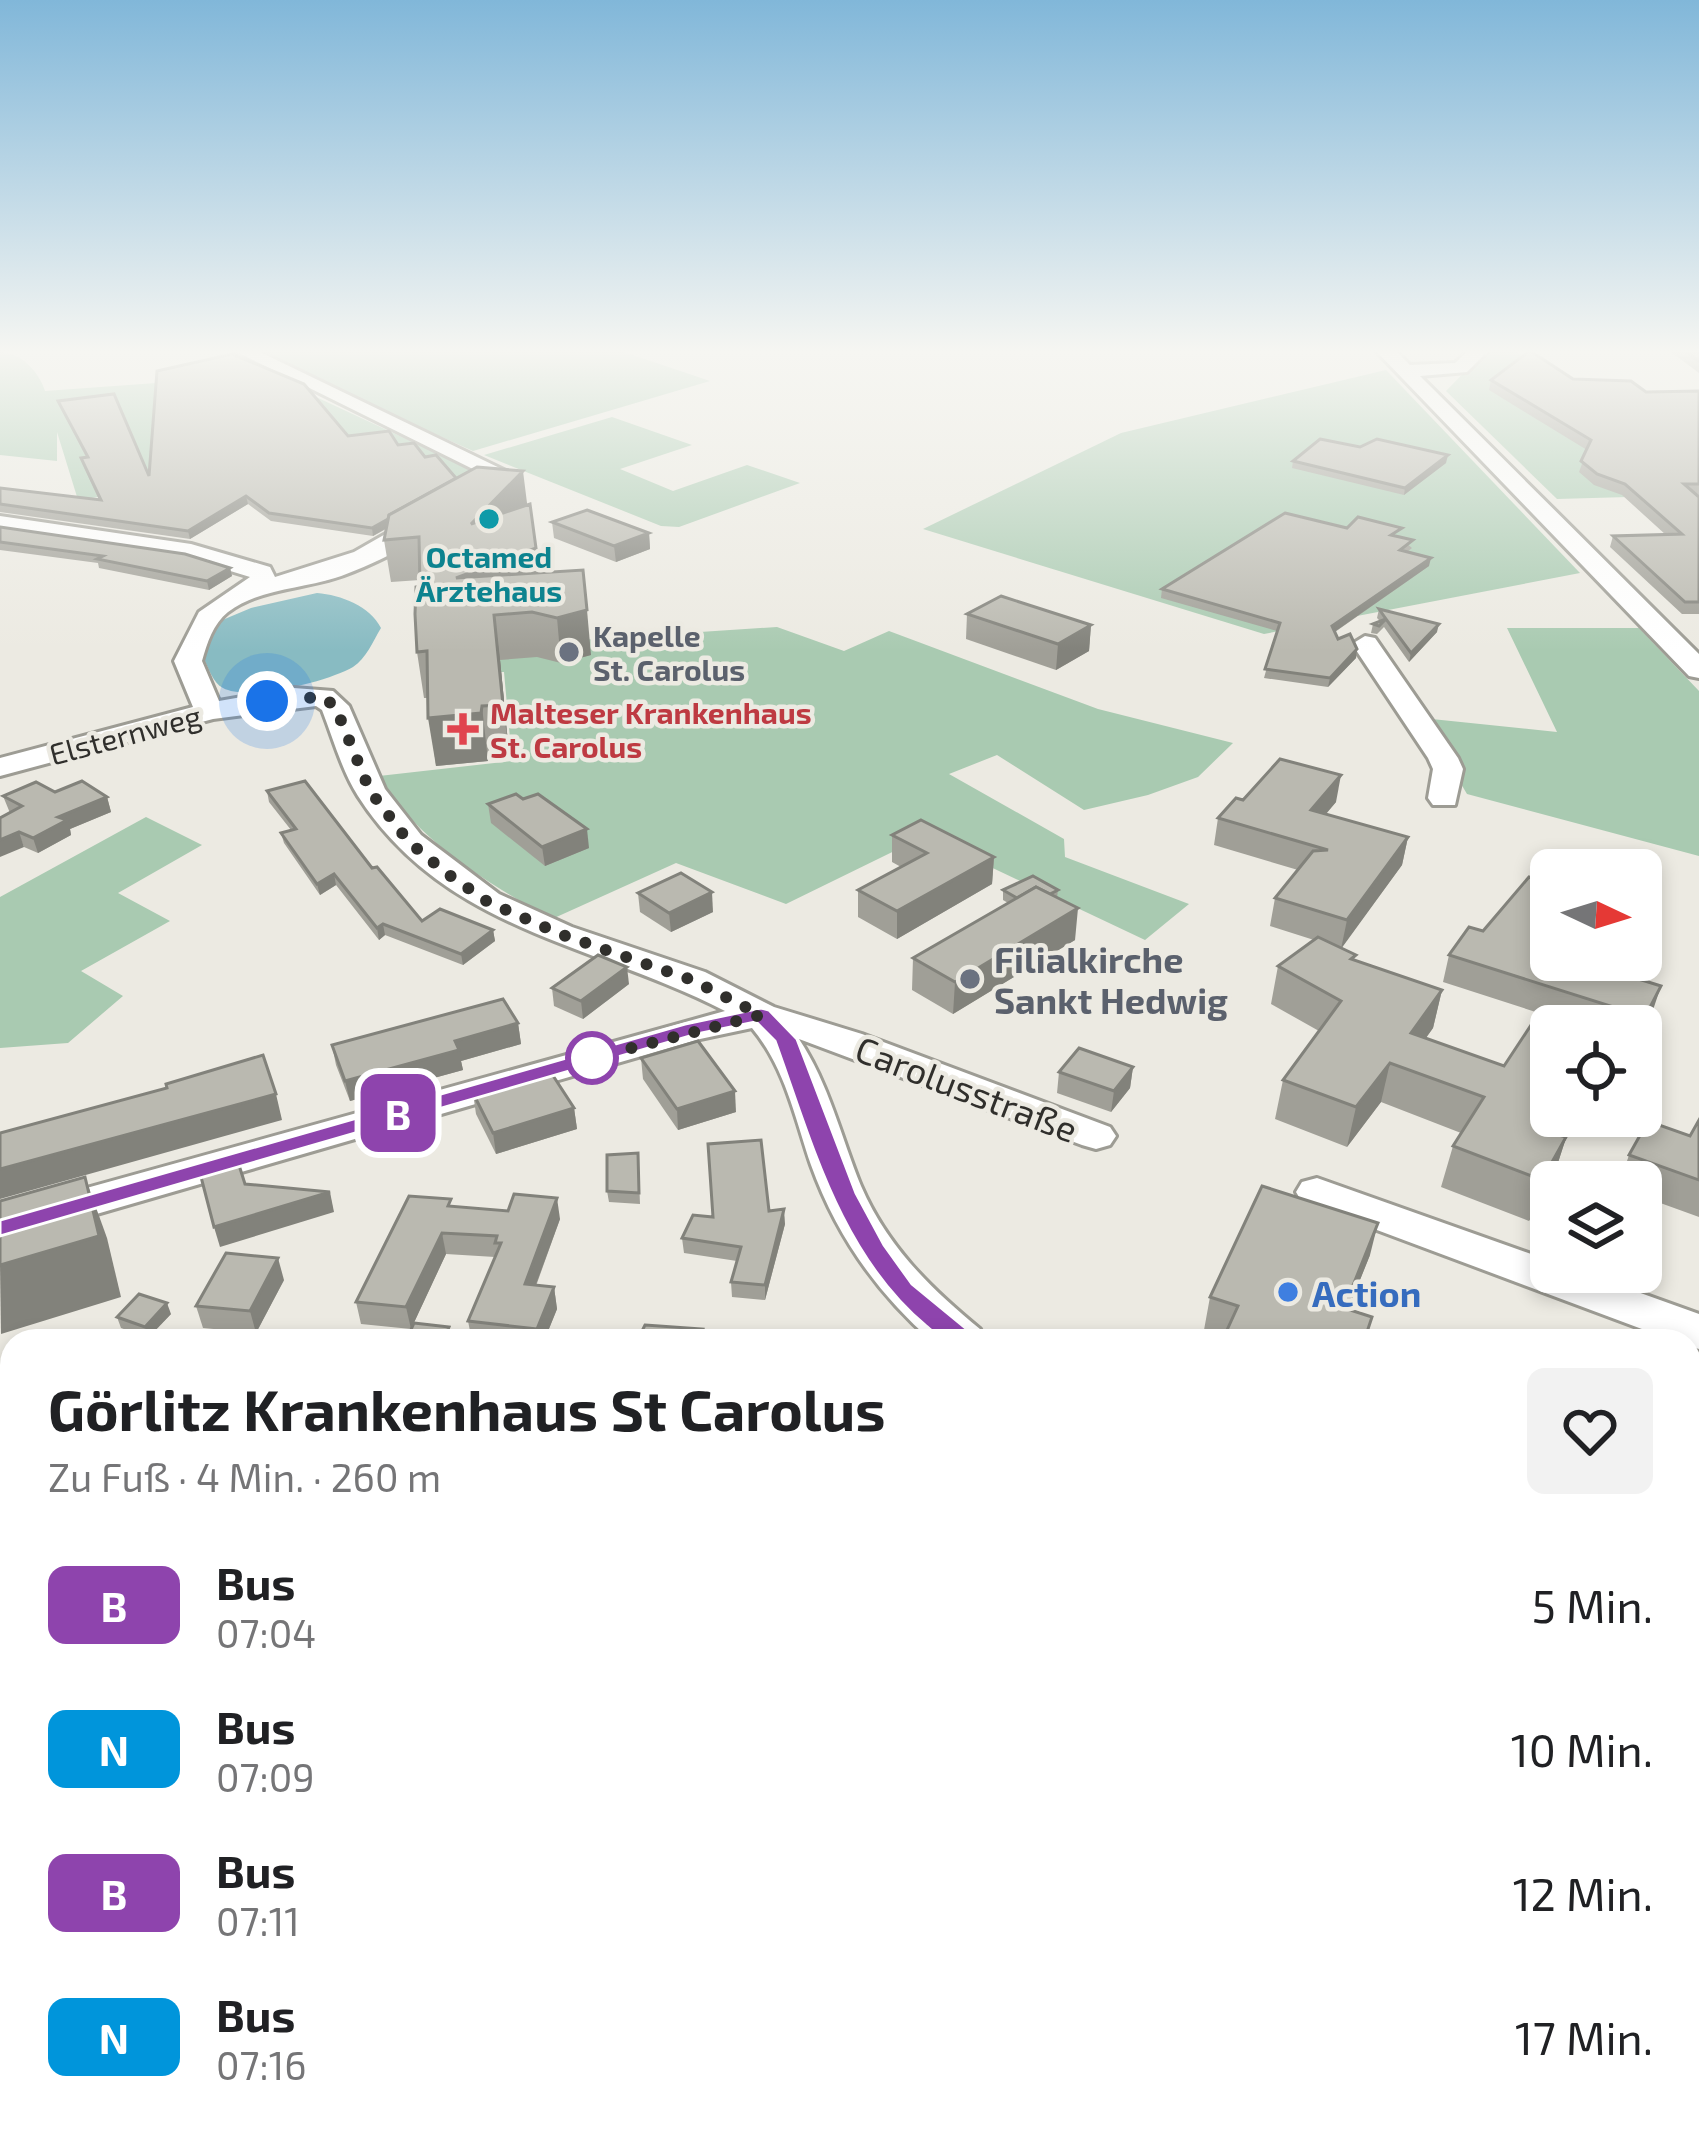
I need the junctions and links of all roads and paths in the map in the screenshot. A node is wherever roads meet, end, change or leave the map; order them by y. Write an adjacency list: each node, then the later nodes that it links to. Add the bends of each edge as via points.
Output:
1 (452, 452): 4 (street, via 502,476 346,565)
2 (1484, 452): 6 (street)
3 (0, 523): 4 (street, via 218,557 261,572)
4 (254, 587): 8 (street, via 219,607 197,635 188,661)
5 (1365, 644): 10 (street, via 1443,758)
6 (1699, 670)
7 (322, 697): 8 (street, Elsternweg); 11 (street, Carolusstraße, via 335,706 370,791 409,842 445,872 488,902)
8 (208, 711): 9 (street, Elsternweg)
9 (0, 766)
10 (1444, 799)
11 (761, 1015): 12 (street, Carolusstraße); 14 (street); 15 (street, via 785,1039 873,1250 902,1291)
12 (1096, 1136)
13 (1317, 1192): 16 (street)
14 (0, 1227)
15 (948, 1329)
16 (1671, 1329)

